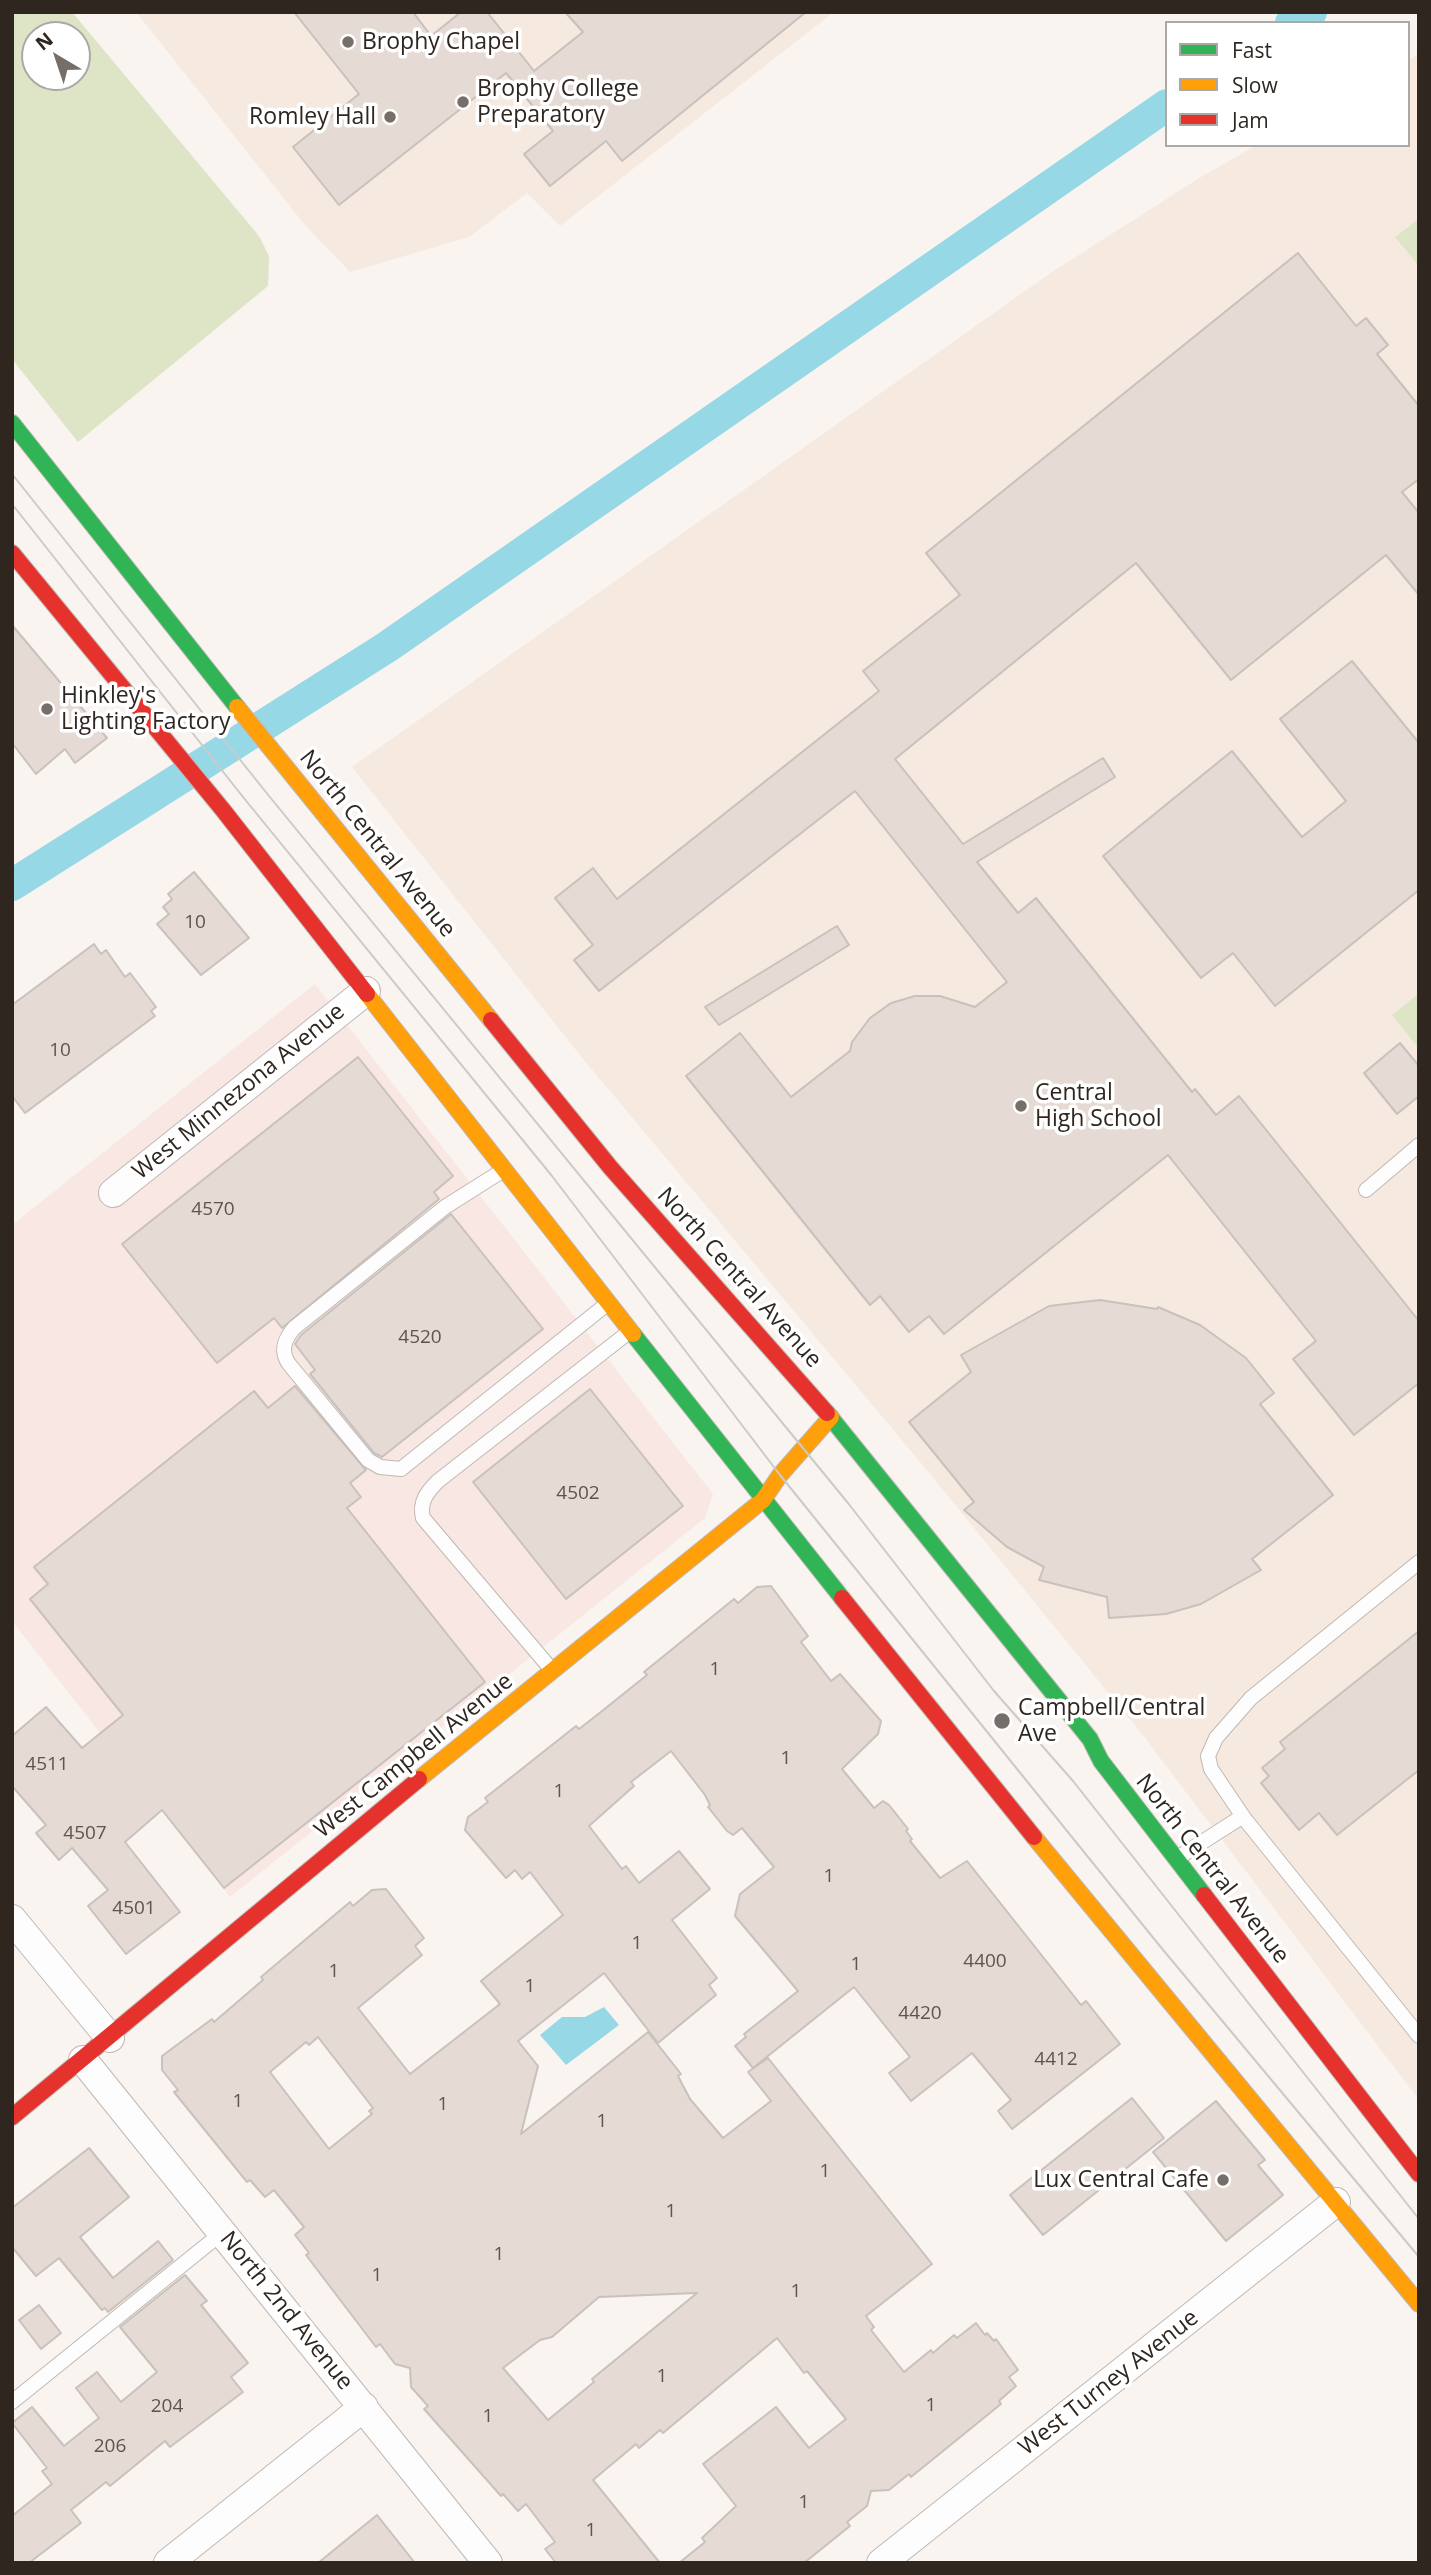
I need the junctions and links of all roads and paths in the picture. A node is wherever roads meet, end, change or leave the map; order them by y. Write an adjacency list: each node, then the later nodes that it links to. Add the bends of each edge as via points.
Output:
1 (12, 423): 10 (main road, North Central Avenue, via 610,1167)
2 (12, 553): 3 (main road)
3 (366, 991): 5 (main road); 7 (street, West Minnezona Avenue)
4 (1419, 1145): 6 (lane)
5 (506, 1168): 8 (main road); 8 (lane, via 445,1207 294,1328 283,1348 289,1364 368,1460 380,1467 401,1468)
6 (1366, 1190)
7 (113, 1193)
8 (608, 1303): 9 (main road)
9 (630, 1331): 11 (main road); 13 (lane, via 438,1481 429,1489 421,1509 423,1518)
10 (831, 1417): 11 (main road, West Campbell Avenue); 15 (main road, North Central Avenue, via 1083,1731)
11 (764, 1500): 13 (main road, West Campbell Avenue); 22 (main road, via 1151,1983)
12 (1419, 1562): 14 (lane, via 1251,1698 1216,1738 1208,1756 1210,1769)
13 (553, 1673): 18 (main road, West Campbell Avenue, via 373,1816)
14 (1243, 1816): 15 (lane); 17 (lane)
15 (1176, 1859): 21 (main road, North Central Avenue)
16 (12, 1919): 18 (street)
17 (1419, 2036)
18 (110, 2038): 19 (main road, West Campbell Avenue)
19 (83, 2060): 20 (main road, West Campbell Avenue); 23 (street, North 2nd Avenue)
20 (12, 2117)
21 (1419, 2174)
22 (1336, 2202): 24 (main road); 29 (street, West Turney Avenue)
23 (223, 2232): 25 (lane); 26 (street, North 2nd Avenue)
24 (1419, 2304)
25 (12, 2402)
26 (364, 2407): 27 (street); 28 (street, North 2nd Avenue)
27 (168, 2563)
28 (488, 2563)
29 (881, 2563)

